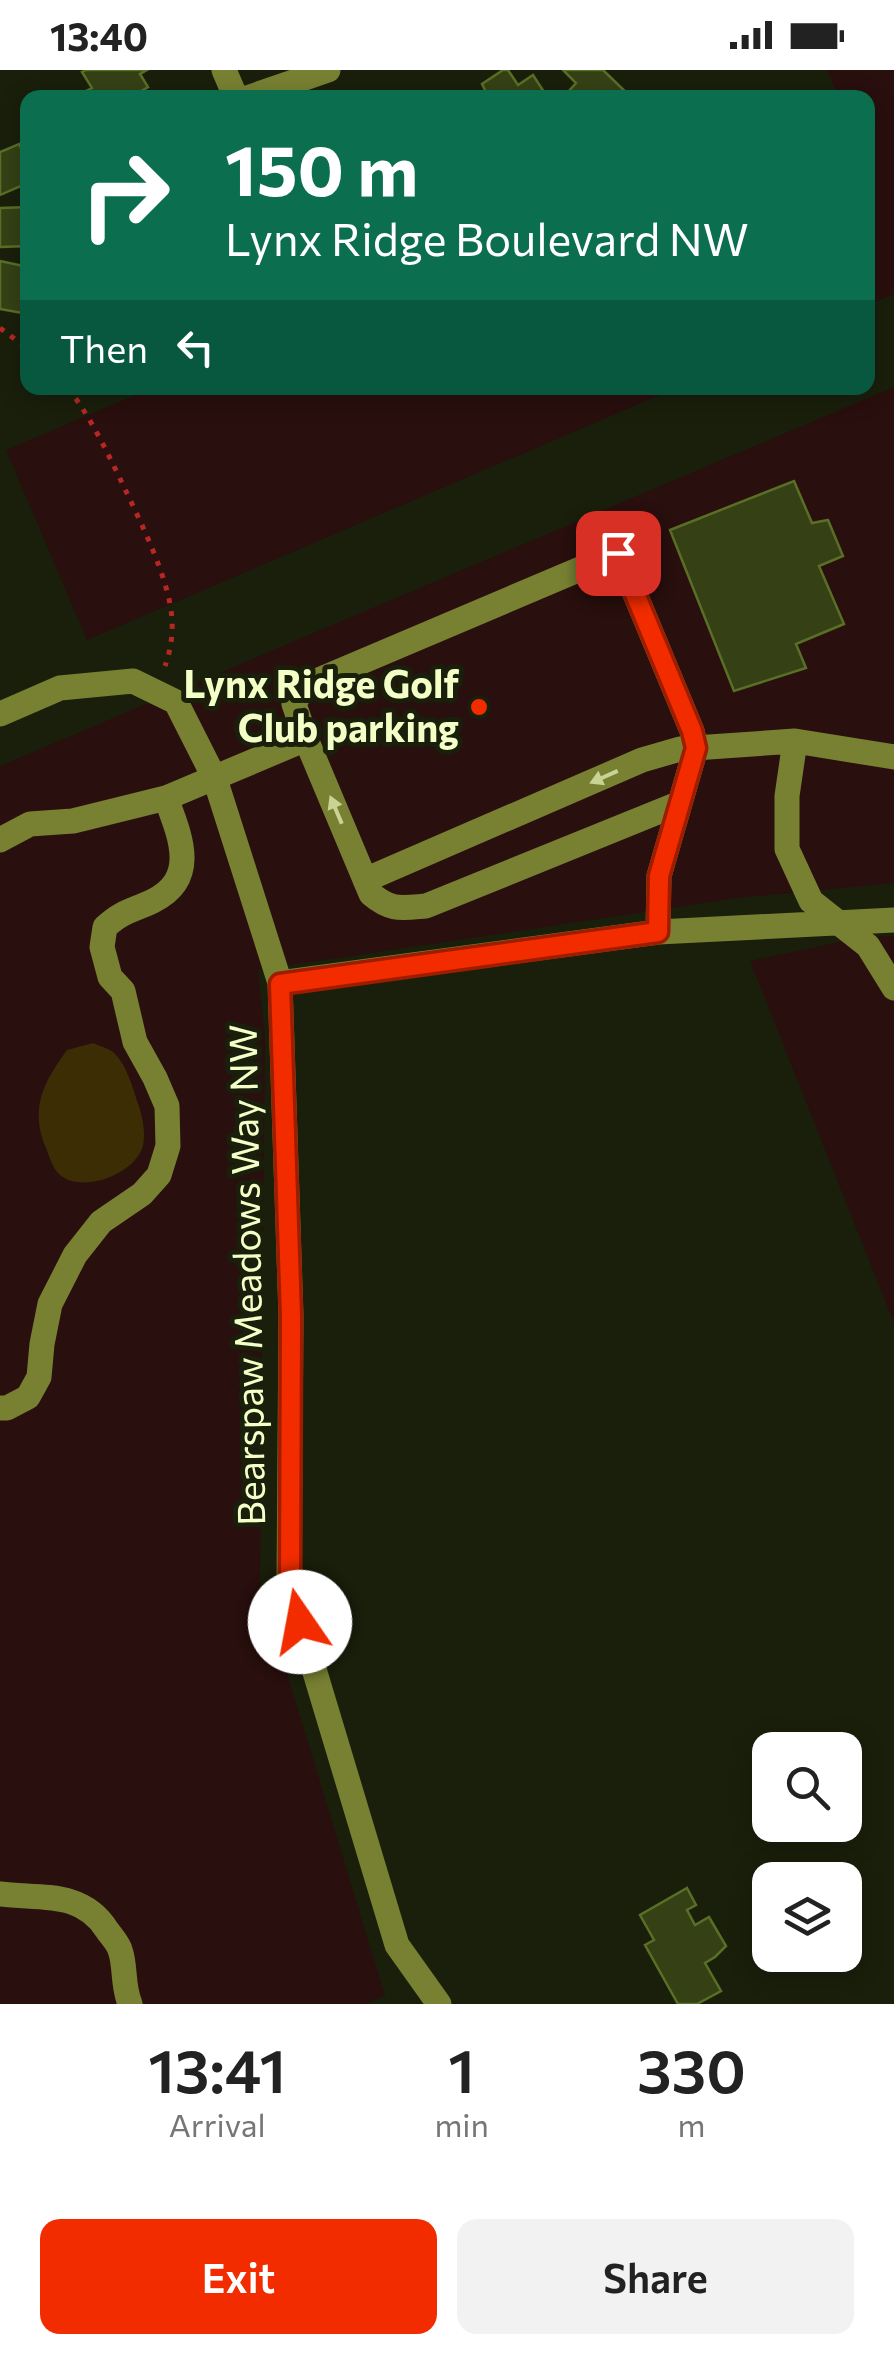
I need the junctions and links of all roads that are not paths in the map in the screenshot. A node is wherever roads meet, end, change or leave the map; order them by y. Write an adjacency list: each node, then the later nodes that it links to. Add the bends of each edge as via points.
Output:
1 (328, 70): 2 (street)
2 (271, 90)
3 (0, 714): 8 (street, Bearspaw Meadows Way NW, via 60,688 133,681 176,702)
4 (306, 740): 6 (street, via 294,704 302,689 618,553); 8 (street); 12 (street, one-way to 4)
5 (795, 741): 6 (street); 7 (street); 14 (street, via 787,849 810,901)
6 (696, 748): 10 (street); 12 (street, one-way to 12, via 642,760)
7 (894, 758)
8 (215, 779): 9 (street); 16 (street, Bearspaw Meadows Way NW)
9 (166, 798): 11 (street, via 73,821 30,824); 18 (street, via 183,863 174,887 120,913 105,927 102,946 110,976 123,991 135,1042 167,1106 168,1146 159,1176 101,1222 75,1255 50,1304 39,1377 28,1396)
10 (680, 802): 12 (street, via 426,906 382,904); 15 (street, via 659,876)
11 (0, 840)
12 (366, 880)
13 (894, 920): 14 (street)
14 (839, 923): 15 (street); 17 (street, via 868,946)
15 (658, 932): 16 (street)
16 (280, 984): 21 (street, Bearspaw Meadows Way NW, via 291,1316 290,1586 397,1946)
17 (894, 988)
18 (0, 1408)
19 (0, 1894): 20 (street, via 79,1904 99,1916 120,1950)
20 (130, 2004)
21 (439, 2004)

